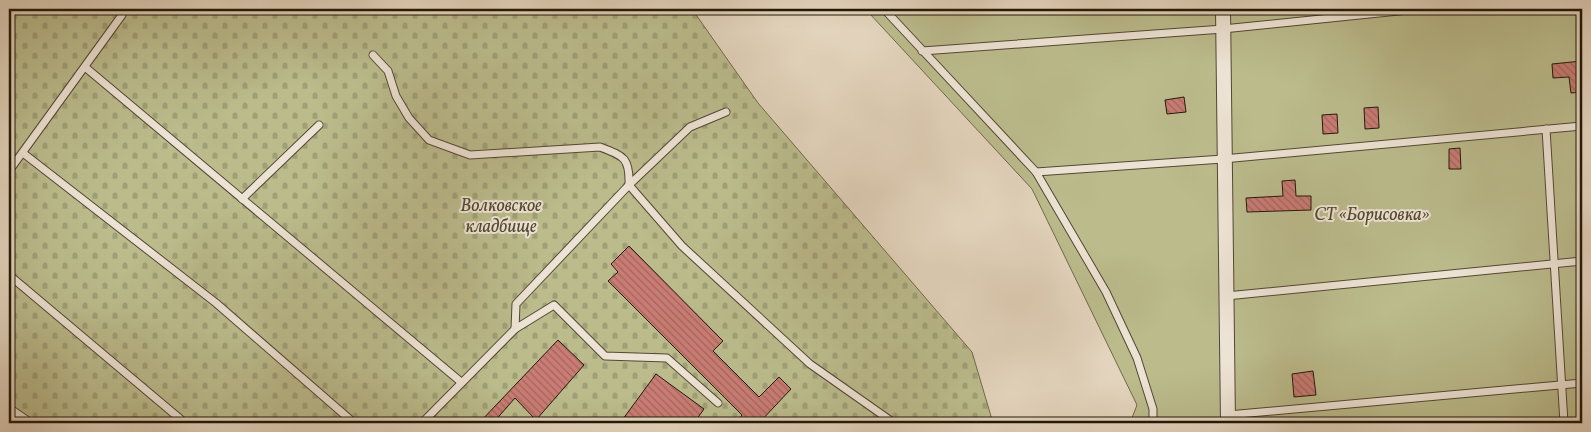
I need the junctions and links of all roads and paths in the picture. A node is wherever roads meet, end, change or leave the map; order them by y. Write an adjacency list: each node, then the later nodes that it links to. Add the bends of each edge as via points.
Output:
1 (884, 9): 6 (lane)
2 (1223, 9): 5 (street)
3 (1418, 9): 5 (lane)
4 (124, 11): 8 (lane)
5 (1223, 29): 6 (lane); 14 (street)
6 (922, 51): 16 (lane)
7 (373, 55): 17 (lane, via 388,71 396,96 409,118 429,140 470,154 600,147 619,154 630,168)
8 (85, 67): 13 (lane); 18 (lane)
9 (726, 112): 17 (lane, via 690,127)
10 (319, 125): 18 (lane)
11 (1582, 126): 12 (lane)
12 (1546, 129): 14 (lane); 20 (lane)
13 (23, 153): 15 (lane); 32 (lane, via 216,303)
14 (1223, 159): 16 (lane); 22 (street)
15 (9, 171)
16 (1036, 172): 35 (lane, via 1106,292 1138,358 1153,409)
17 (629, 185): 23 (lane, via 516,304); 34 (lane, via 682,246 810,364)
18 (242, 199): 24 (lane)
19 (1582, 261): 20 (lane)
20 (1554, 264): 22 (lane); 26 (lane)
21 (9, 275): 31 (lane)
22 (1226, 296): 29 (street)
23 (515, 329): 24 (lane); 27 (lane, via 554,305 605,356 667,358)
24 (461, 382): 33 (lane)
25 (1582, 383): 26 (lane)
26 (1561, 386): 29 (lane); 36 (lane)
27 (718, 403)
28 (9, 408): 30 (lane)
29 (1227, 419)
30 (31, 423)
31 (185, 423)
32 (354, 423)
33 (422, 423)
34 (894, 423)
35 (1153, 423)
36 (1564, 423)

